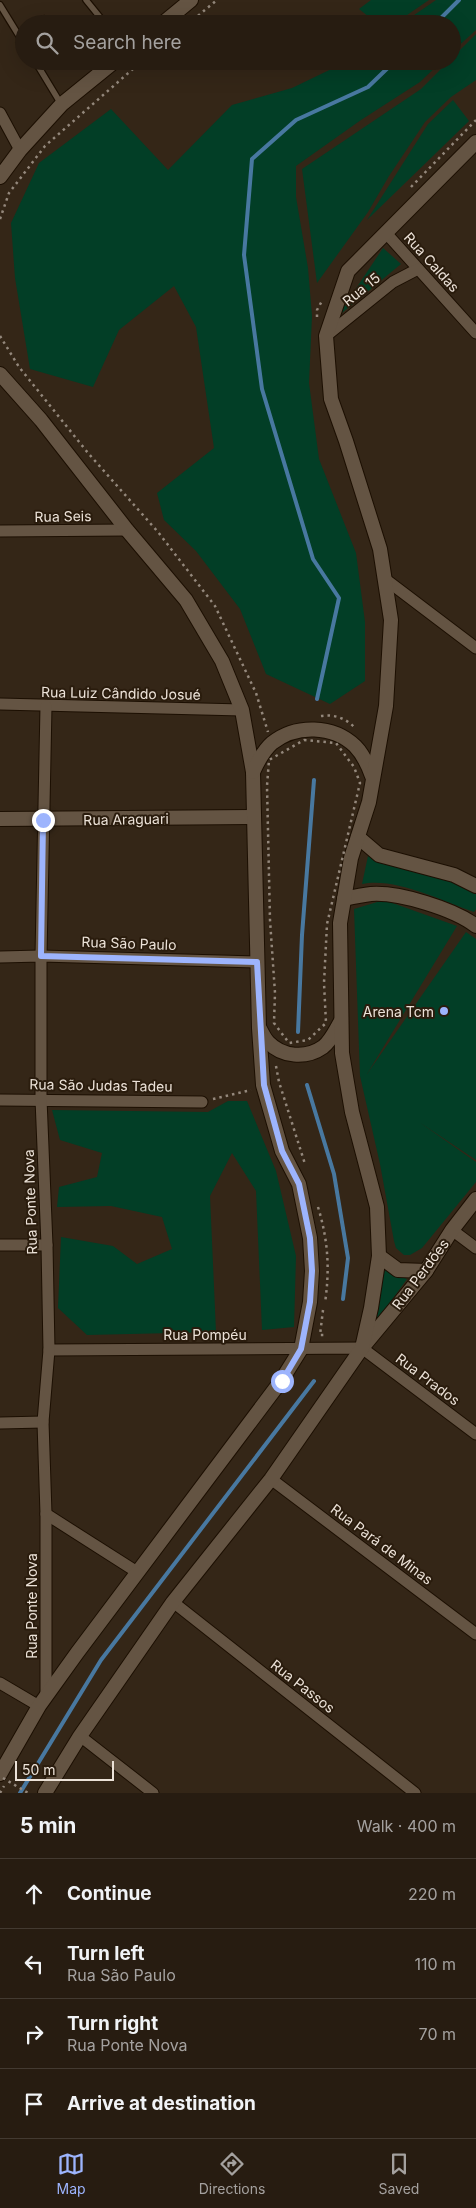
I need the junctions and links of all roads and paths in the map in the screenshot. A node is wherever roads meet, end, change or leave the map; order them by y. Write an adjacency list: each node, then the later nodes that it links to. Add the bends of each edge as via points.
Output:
1 (86, 0): 5 (lane)
2 (191, 0): 6 (main road)
3 (217, 0): 7 (path)
4 (0, 5): 8 (lane)
5 (97, 15)
6 (173, 15)
7 (199, 15)
8 (15, 26)
9 (41, 70): 12 (lane)
10 (104, 70): 12 (main road)
11 (132, 70): 19 (path, via 45,146 9,193)
12 (62, 104): 16 (main road)
13 (0, 114): 16 (street)
14 (476, 120): 18 (path)
15 (476, 142): 20 (main road)
16 (20, 150): 17 (main road)
17 (0, 177)
18 (409, 188)
19 (0, 219)
20 (386, 233): 21 (street, Rua Caldas); 26 (main road, via 348,271)
21 (418, 269): 24 (street, Rua Caldas); 26 (street, Rua 15, via 392,282)
22 (327, 293): 23 (path, via 317,310)
23 (317, 318)
24 (476, 333)
25 (0, 336): 37 (path, via 19,367 88,453 158,532 215,606 256,693 268,733)
26 (326, 336): 31 (main road, via 331,399 380,549)
27 (0, 374): 28 (main road)
28 (6, 387): 29 (main road, via 41,420)
29 (127, 530): 30 (street, Rua Seis); 35 (main road, via 186,600 222,661)
30 (0, 531)
31 (385, 579): 32 (street); 40 (main road, via 391,620 387,696)
32 (476, 648)
33 (0, 704): 34 (street, Rua Luiz Cândido Josué)
34 (46, 706): 35 (street, Rua Luiz Cândido Josué); 43 (street, Rua Ponte Nova)
35 (242, 710): 39 (main road)
36 (313, 717): 38 (path, via 331,715 349,722)
37 (274, 728)
38 (359, 733)
39 (253, 772): 40 (main road, via 260,756 273,742 288,733 306,729 324,730 341,736 366,760); 41 (main road)
40 (372, 776): 44 (main road, via 369,802)
41 (252, 817): 43 (main road, Rua Araguari); 50 (main road)
42 (0, 819): 43 (main road, Rua Araguari)
43 (43, 820): 49 (street, Rua Ponte Nova)
44 (358, 837): 45 (main road, via 379,855 454,875); 46 (main road)
45 (476, 886)
46 (344, 899): 47 (main road, via 372,894 399,897 450,911); 51 (main road, via 340,923)
47 (476, 926)
48 (0, 956): 49 (street, Rua São Paulo)
49 (41, 956): 50 (street, Rua São Paulo); 58 (street, Rua Ponte Nova)
50 (257, 962): 54 (main road)
51 (342, 1020): 55 (main road); 68 (main road, via 342,1053 352,1112 377,1207)
52 (274, 1022): 53 (path, via 289,1043 308,1040); 53 (path, via 276,993 270,920 267,795 269,760 304,740 336,743 354,767 360,783 327,924); 56 (path)
53 (326, 1023): 55 (path)
54 (259, 1028): 56 (main road, via 268,1042); 57 (main road)
55 (328, 1042): 56 (main road, via 309,1053 293,1055)
56 (275, 1046): 61 (path, via 279,1082)
57 (264, 1088): 60 (path); 72 (main road, via 282,1151 299,1184 310,1238 310,1302)
58 (41, 1099): 59 (street, Rua São Judas Tadeu); 60 (street, Rua São Judas Tadeu); 66 (street, Rua Ponte Nova)
59 (0, 1100)
60 (202, 1102)
61 (308, 1172)
62 (316, 1199): 70 (path, via 327,1236 328,1282 320,1334)
63 (476, 1199): 64 (main road, Rua Perdões)
64 (452, 1230): 67 (street); 69 (main road, Rua Perdões)
65 (0, 1245): 66 (street)
66 (48, 1245): 73 (street, Rua Ponte Nova)
67 (476, 1248)
68 (378, 1256): 69 (main road, via 398,1270); 71 (main road)
69 (426, 1271): 71 (main road, Rua Perdões)
70 (335, 1335)
71 (362, 1348): 72 (street, Rua Pompéu); 76 (street, Rua Prados); 77 (main road, Rua Perdões)
72 (301, 1349): 73 (street, Rua Pompéu); 79 (main road, via 282,1381)
73 (49, 1350): 74 (street, Rua Ponte Nova)
74 (43, 1422): 75 (street); 78 (street, Rua Ponte Nova)
75 (0, 1423)
76 (476, 1434)
77 (271, 1479): 80 (main road, Rua Perdões); 81 (street, Rua Pará de Minas)
78 (46, 1514): 79 (street); 83 (street, Rua Ponte Nova)
79 (137, 1572): 83 (main road)
80 (173, 1602): 84 (main road, Rua Perdões); 89 (street, Rua Passos)
81 (476, 1634)
82 (0, 1683): 83 (street)
83 (42, 1701): 85 (main road)
84 (80, 1736): 87 (main road, Rua Perdões); 88 (street)
85 (1, 1776): 86 (path, bridge)
86 (28, 1793)
87 (45, 1793)
88 (153, 1793)
89 (415, 1793)

